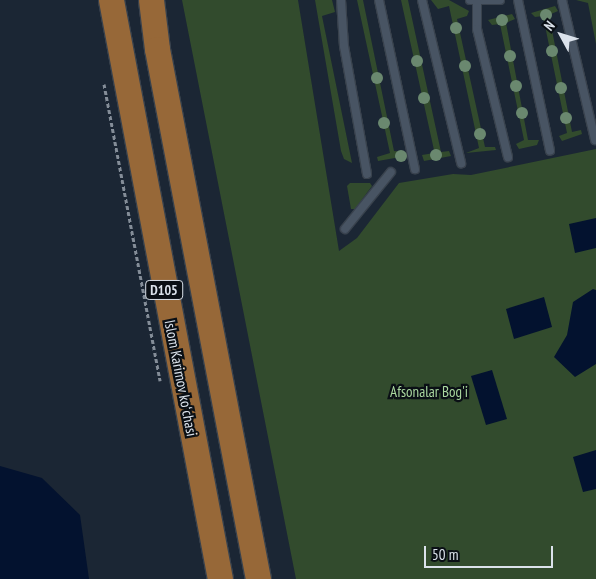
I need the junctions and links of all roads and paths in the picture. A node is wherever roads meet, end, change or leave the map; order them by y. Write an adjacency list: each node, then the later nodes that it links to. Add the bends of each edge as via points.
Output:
1 (111, 0): 18 (main road, Islom Karimov koʻchasi / D105, via 200,526)
2 (151, 0): 19 (main road, D105, via 157,49)
3 (341, 0): 16 (lane, via 344,46)
4 (379, 0): 14 (lane)
5 (422, 0): 13 (lane)
6 (500, 0): 9 (lane)
7 (518, 0): 11 (lane)
8 (562, 0): 10 (lane)
9 (473, 1): 12 (lane)
10 (595, 140)
11 (550, 151)
12 (508, 157)
13 (461, 163)
14 (415, 169)
15 (391, 172): 17 (lane)
16 (367, 174)
17 (345, 229)
18 (220, 579)
19 (258, 579)

